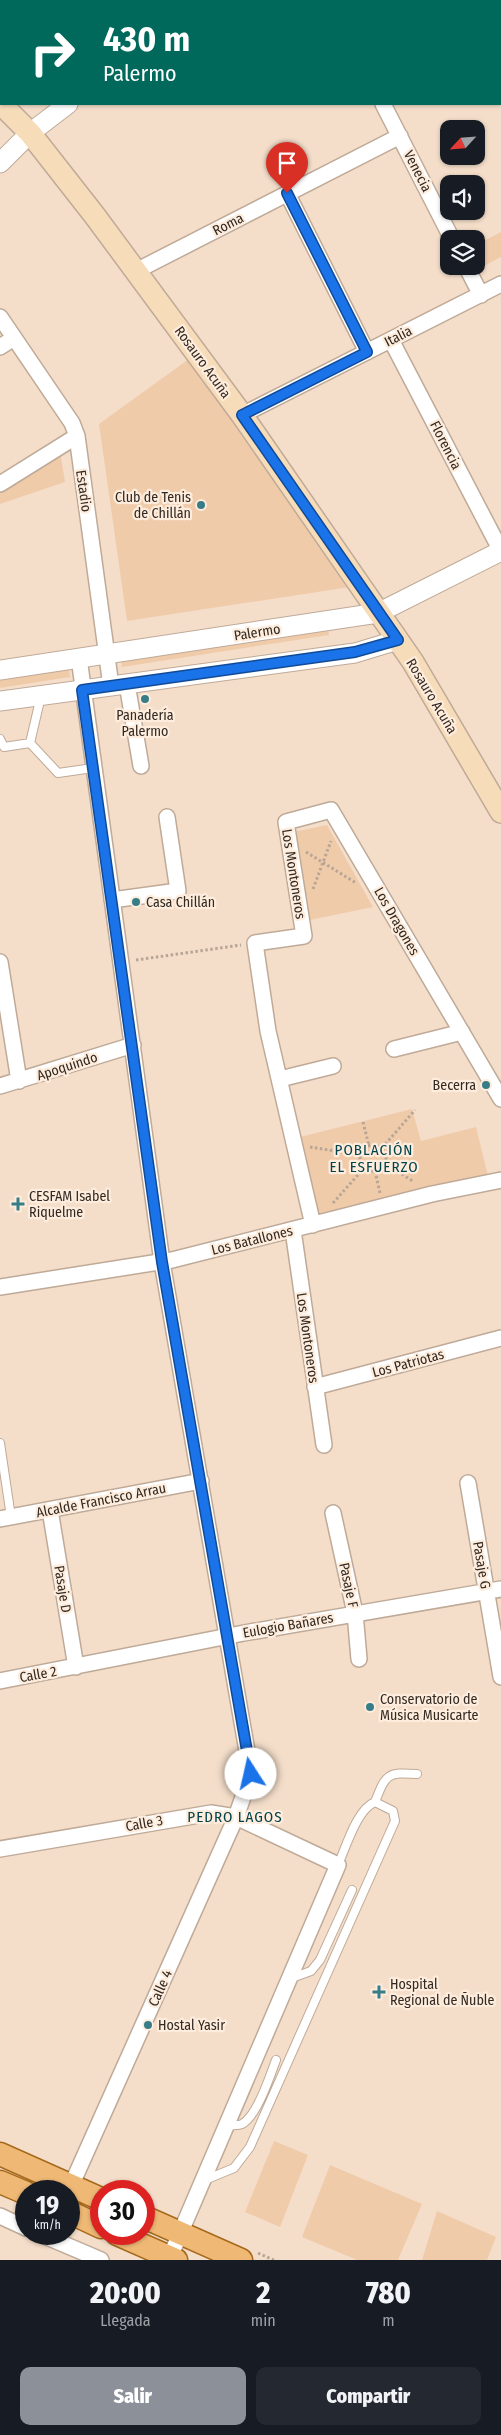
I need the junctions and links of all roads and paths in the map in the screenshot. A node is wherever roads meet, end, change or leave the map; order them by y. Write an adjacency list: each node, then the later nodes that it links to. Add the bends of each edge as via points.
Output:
1 (2, 105): 4 (main road, Rosauro Acuña)
2 (67, 105): 4 (street)
3 (384, 105): 5 (street, Venecia)
4 (30, 133): 6 (street); 9 (main road, Rosauro Acuña)
5 (400, 136): 7 (street, Roma); 8 (street, Venecia)
6 (0, 163)
7 (287, 193): 9 (street, Roma); 17 (street)
8 (447, 230)
9 (136, 271): 18 (main road, Rosauro Acuña)
10 (471, 275): 12 (street)
11 (501, 284): 12 (street, Italia)
12 (481, 295): 15 (street, Italia)
13 (0, 317): 14 (street, Estadio)
14 (14, 338): 16 (street); 19 (street, Estadio)
15 (391, 340): 17 (street, Italia); 21 (street, Florencia)
16 (0, 347)
17 (367, 352): 18 (street, Italia)
18 (242, 415): 22 (main road, Rosauro Acuña)
19 (77, 436): 20 (street); 24 (street, Estadio)
20 (0, 484)
21 (501, 551): 22 (street, Palermo)
22 (378, 613): 23 (main road, Rosauro Acuña); 24 (street, Palermo)
23 (398, 640): 27 (street, via 355,652); 35 (main road, Rosauro Acuña)
24 (108, 654): 25 (street, Palermo); 27 (street, Estadio)
25 (79, 658): 26 (street, Palermo); 28 (street, Calle 4)
26 (0, 670)
27 (119, 685): 28 (street); 33 (street)
28 (82, 690): 29 (street); 34 (street, Calle 4)
29 (41, 696): 30 (street); 32 (lane)
30 (0, 701)
31 (0, 739): 32 (lane, via 4,747)
32 (30, 743): 34 (lane, via 58,773)
33 (142, 766)
34 (93, 768): 40 (street, Calle 4)
35 (501, 812)
36 (167, 817): 40 (street, via 178,891)
37 (335, 817): 38 (street, Los Montoneros, via 286,822); 39 (path); 41 (street, Los Dragones)
38 (289, 841): 39 (path); 42 (street, Los Montoneros)
39 (323, 863): 41 (path); 42 (path)
40 (112, 900): 45 (street, Calle 4)
41 (384, 900): 46 (street, Los Dragones)
42 (302, 920): 43 (street, Los Montoneros, via 304,936)
43 (255, 943): 45 (path); 50 (street, via 268,1031)
44 (0, 962): 51 (street)
45 (120, 963): 47 (street, Calle 4)
46 (462, 1032): 48 (street); 53 (street, Los Dragones)
47 (133, 1045): 51 (street, Apoquindo); 66 (street, Calle 4)
48 (394, 1049)
49 (333, 1066): 50 (street)
50 (280, 1079): 56 (street)
51 (19, 1081): 52 (street, Apoquindo)
52 (0, 1086)
53 (501, 1099)
54 (415, 1110): 58 (path)
55 (363, 1122): 57 (path)
56 (295, 1144): 59 (path); 64 (street)
57 (369, 1146): 58 (path); 59 (path)
58 (382, 1148): 60 (path, via 386,1155)
59 (360, 1155): 61 (path)
60 (385, 1163): 61 (path, via 375,1171); 63 (path)
61 (364, 1168): 64 (path)
62 (501, 1180): 63 (street, Los Batallones)
63 (432, 1194): 64 (street, Los Batallones)
64 (314, 1225): 65 (street, Los Batallones)
65 (293, 1230): 66 (street, Los Batallones); 69 (street, Los Montoneros)
66 (162, 1262): 67 (street, Los Batallones); 72 (street, Calle 4)
67 (0, 1287)
68 (501, 1338): 69 (street, Los Patriotas)
69 (315, 1387): 71 (street, Los Montoneros)
70 (0, 1443): 76 (lane)
71 (324, 1445)
72 (201, 1481): 74 (street, Alcalde Francisco Arrau); 79 (street, Calle 4)
73 (468, 1483): 77 (street, Pasaje G)
74 (50, 1510): 76 (street, Alcalde Francisco Arrau); 81 (street, Pasaje D)
75 (333, 1513): 78 (street, Pasaje F)
76 (6, 1518)
77 (494, 1591): 78 (street, Eulogio Bañares); 82 (street, Pasaje G)
78 (355, 1613): 79 (street, Eulogio Bañares); 80 (street, Pasaje F)
79 (228, 1636): 81 (street, Eulogio Bañares); 86 (street, Calle 4, via 251,1774)
80 (359, 1658)
81 (76, 1667): 83 (street, Calle 2)
82 (501, 1677)
83 (0, 1681)
84 (417, 1774): 85 (lane, via 397,1773 384,1780)
85 (375, 1802): 88 (lane, via 368,1804 359,1817); 96 (lane, via 393,1811 395,1822 250,2147 234,2168)
86 (236, 1817): 87 (street, Calle 3, via 201,1813); 88 (street, Calle 3); 95 (street, Calle 4)
87 (0, 1849)
88 (338, 1864): 90 (street)
89 (352, 1890): 90 (lane, via 320,1960 311,1971)
90 (289, 1979): 92 (street)
91 (276, 2060): 92 (lane, via 247,2120 240,2125)
92 (226, 2125): 96 (street)
93 (0, 2154): 94 (main road)
94 (58, 2180)
95 (74, 2180)
96 (203, 2180): 102 (street)
97 (0, 2182): 98 (main road)
98 (15, 2188)
99 (0, 2216): 101 (street)
100 (155, 2222): 102 (main road)
101 (15, 2223)
102 (180, 2233): 105 (street); 107 (main road)
103 (65, 2245): 106 (street)
104 (142, 2245): 105 (main road)
105 (173, 2259)
106 (100, 2260)
107 (241, 2260)

